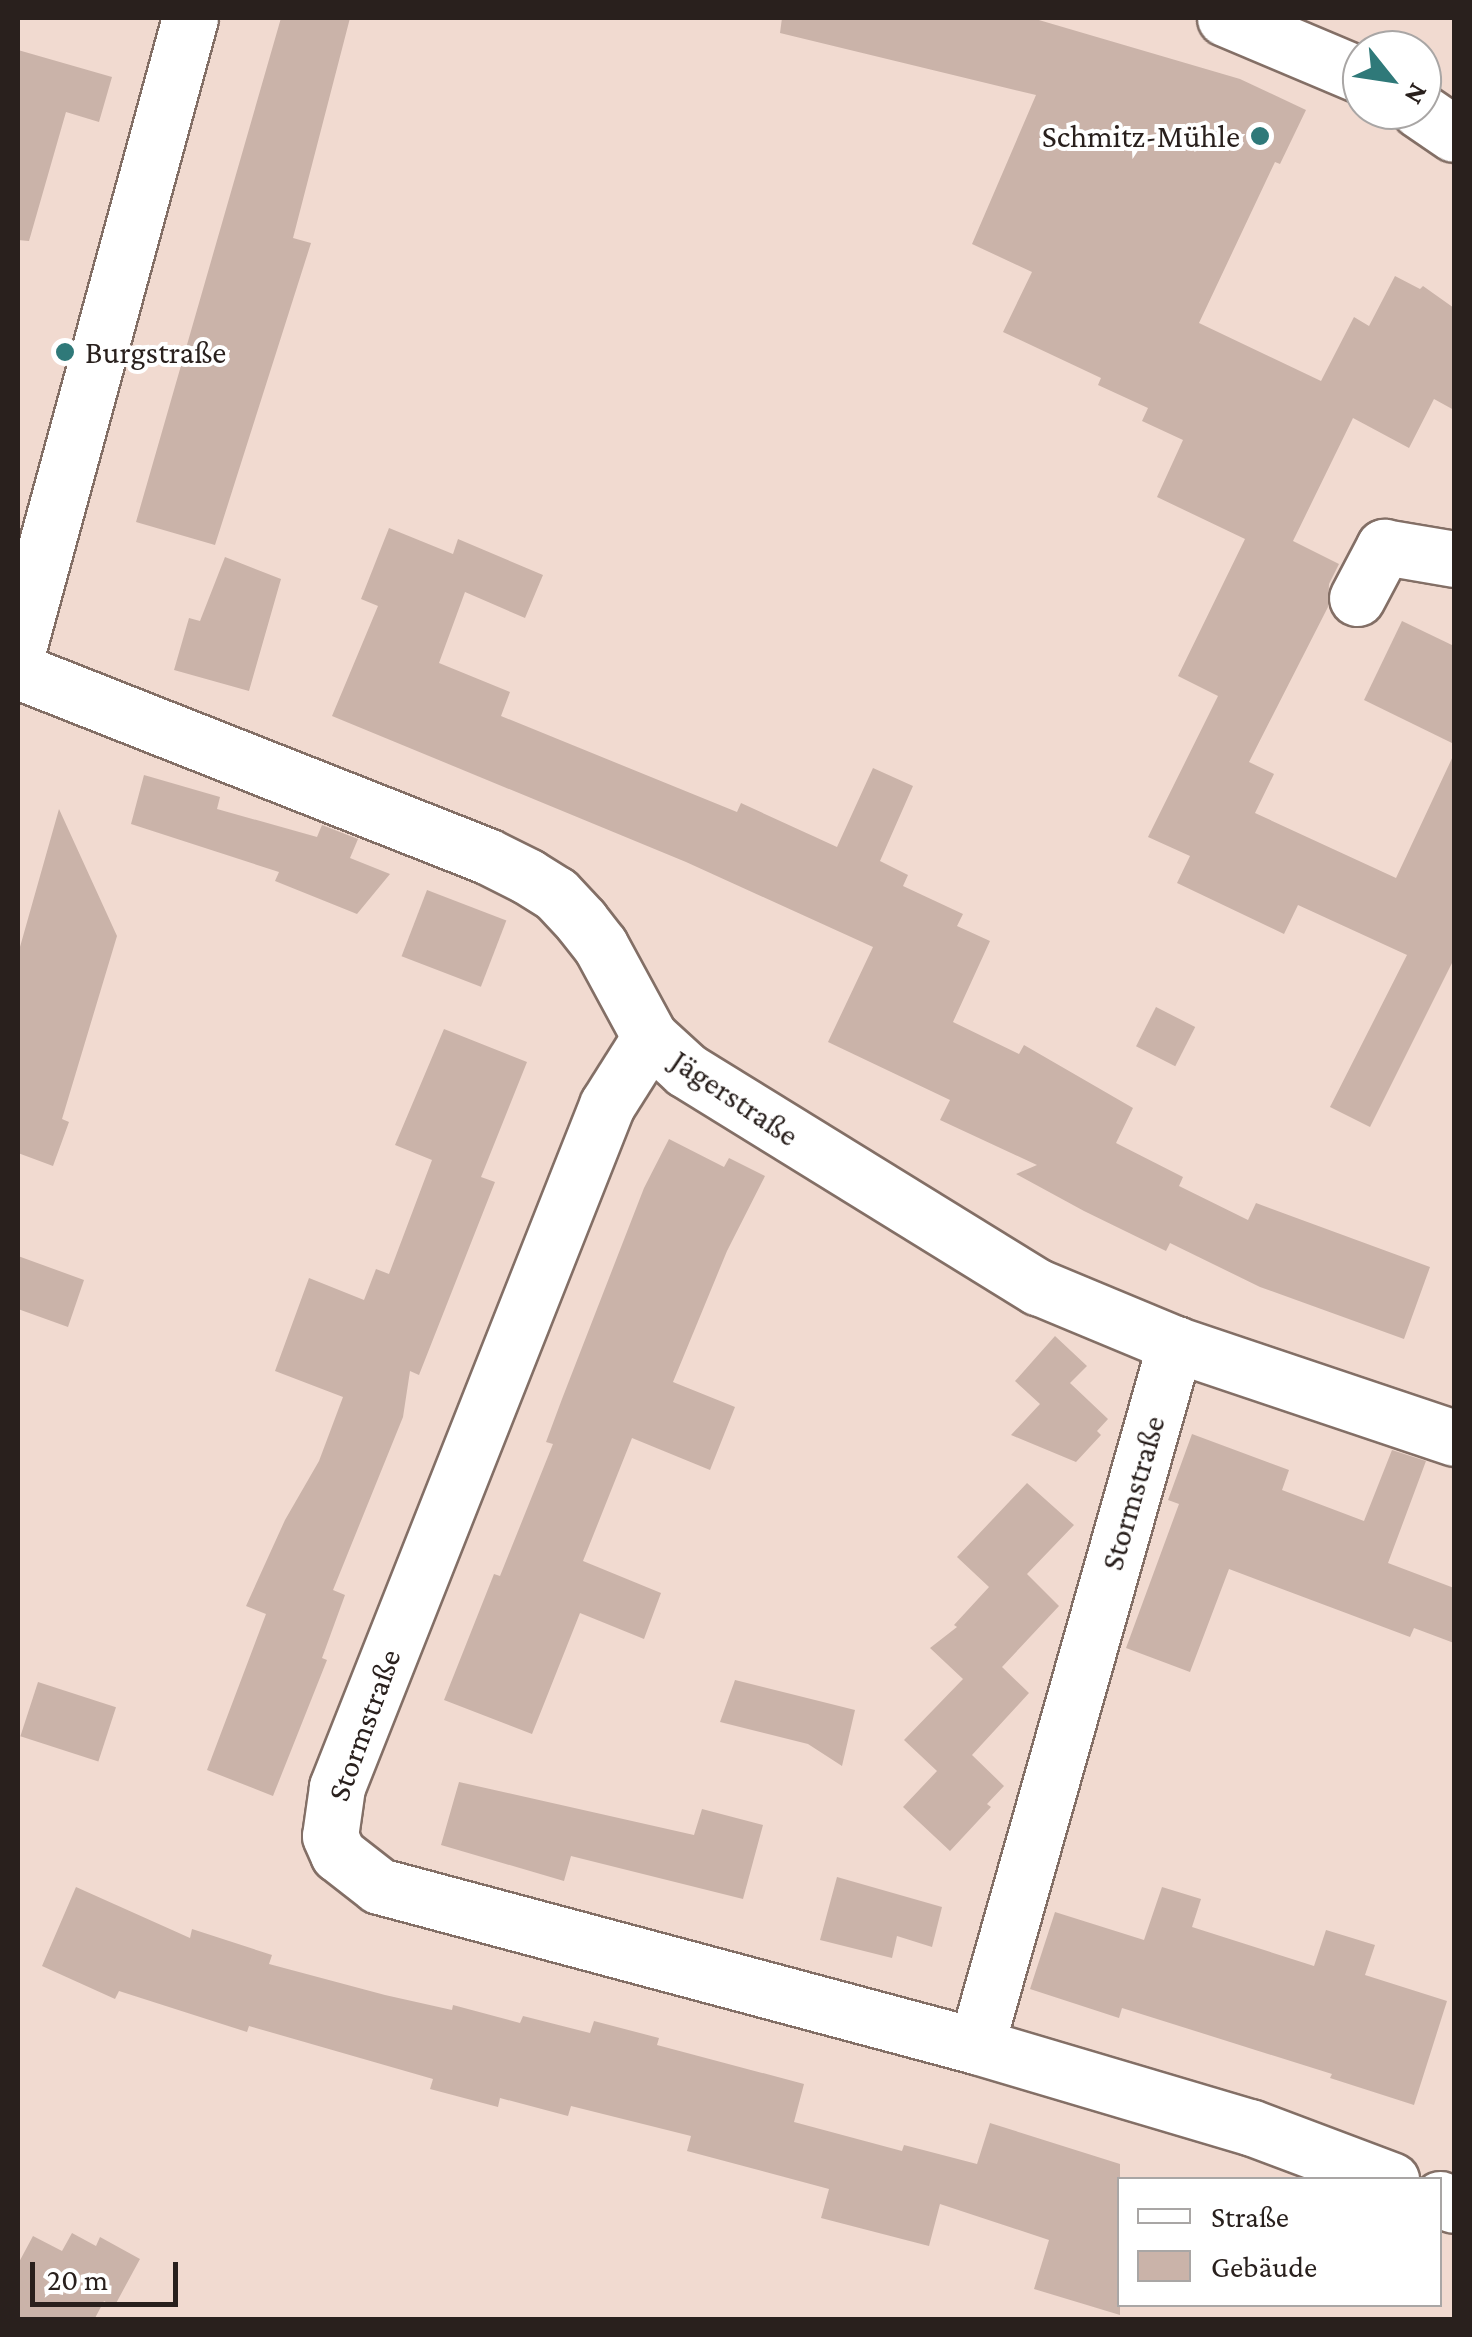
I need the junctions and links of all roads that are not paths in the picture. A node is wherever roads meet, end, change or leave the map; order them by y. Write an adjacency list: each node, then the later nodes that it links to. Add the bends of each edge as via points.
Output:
1 (190, 18): 6 (street)
2 (1226, 18): 3 (street)
3 (1342, 67)
4 (1454, 559): 5 (street, via 1384,548)
5 (1357, 598)
6 (18, 649)
7 (18, 671): 8 (street, Jägerstraße, via 526,876 556,894 600,945)
8 (650, 1038): 9 (street, Jägerstraße, via 686,1070 1038,1287); 11 (street, Stormstraße, via 607,1105 337,1788 330,1836 346,1864 379,1886)
9 (1175, 1344): 10 (street, Jägerstraße); 11 (street, Stormstraße)
10 (1454, 1438)
11 (976, 2046): 12 (street, Stormstraße, via 1250,2127)
12 (1383, 2177)

